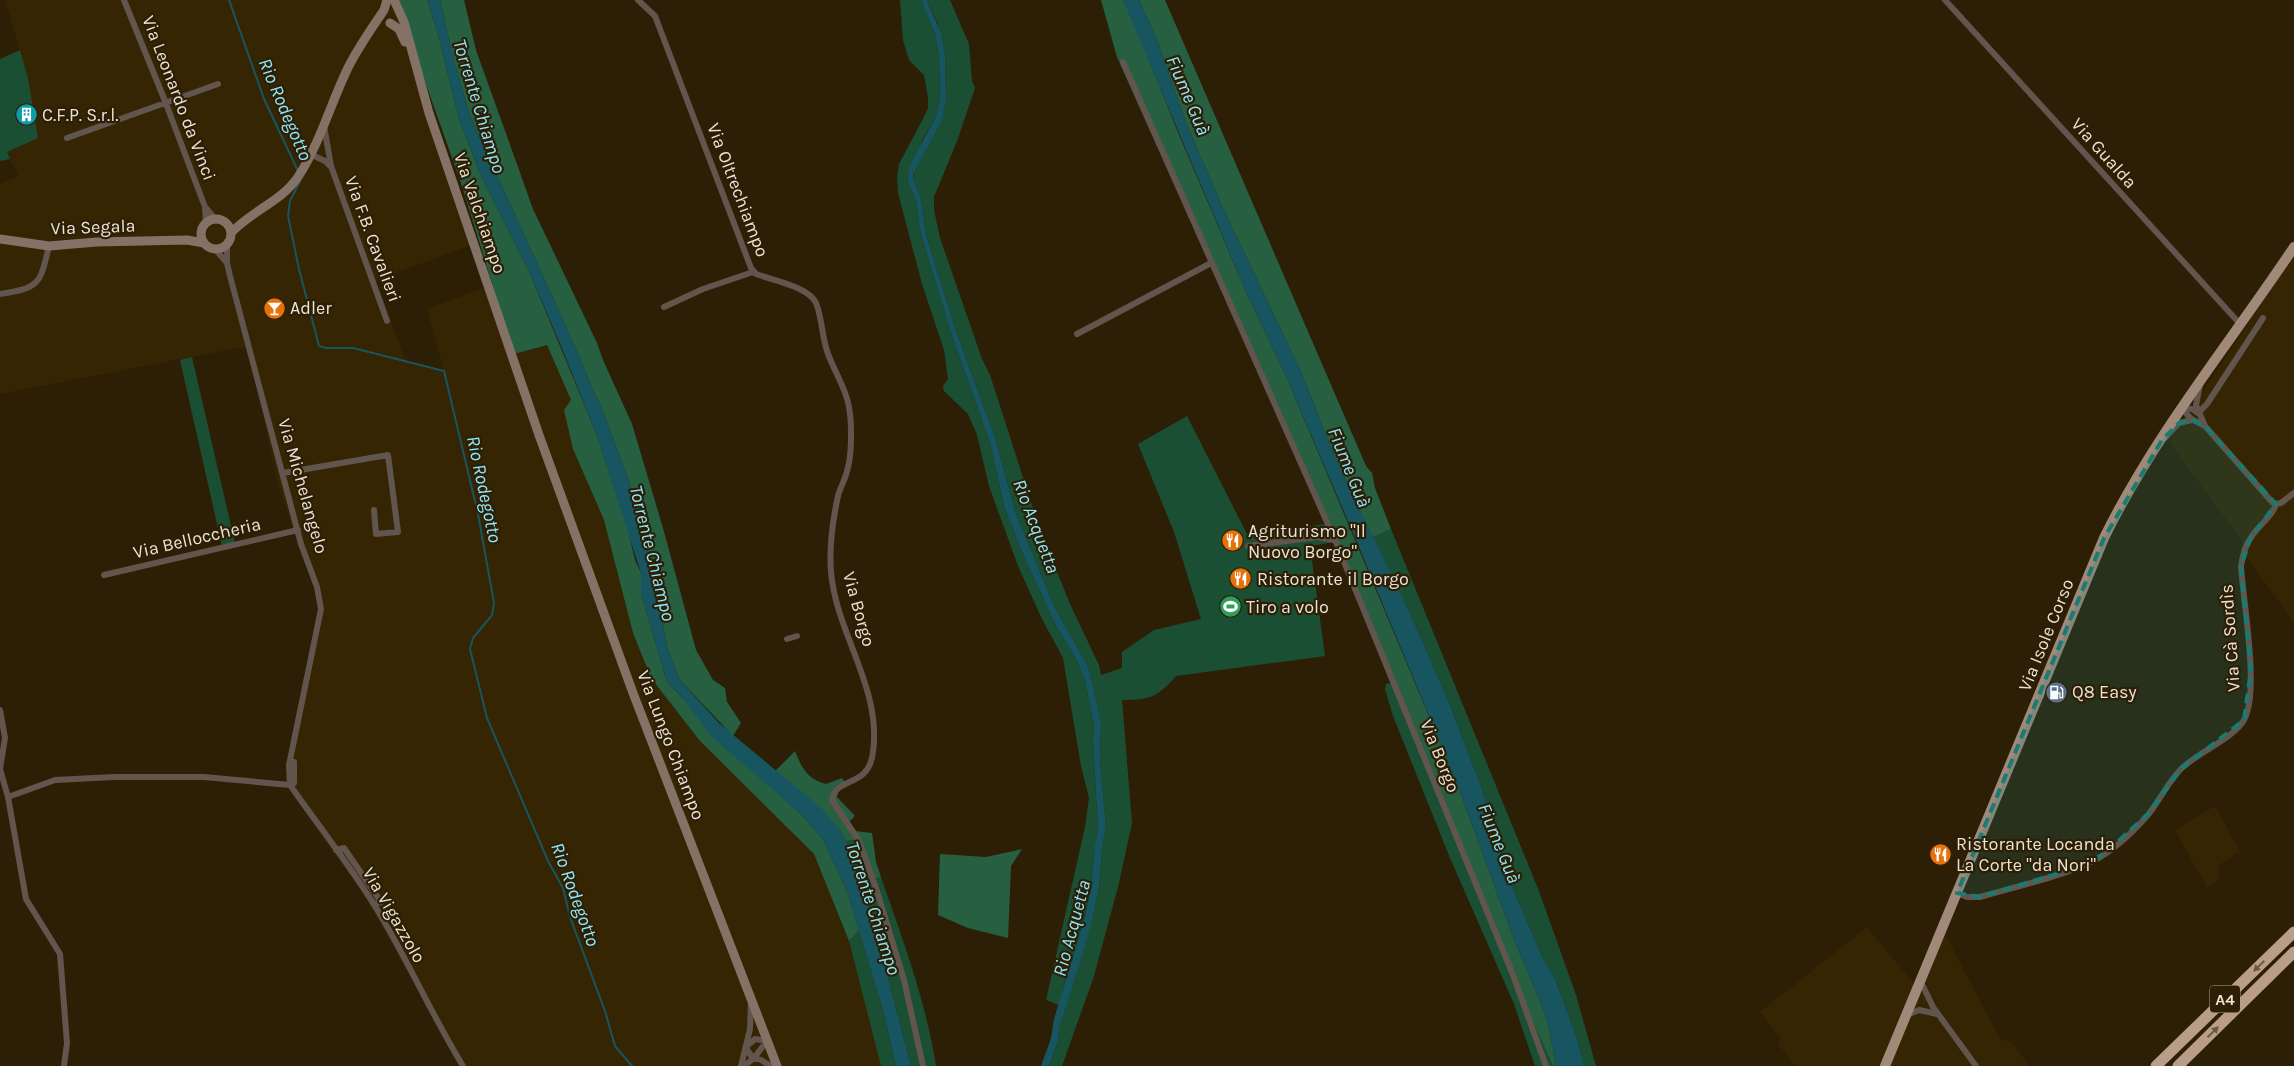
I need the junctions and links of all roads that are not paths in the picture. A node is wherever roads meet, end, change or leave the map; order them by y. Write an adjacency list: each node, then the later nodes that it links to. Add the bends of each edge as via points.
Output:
1 (124, 0): 13 (street, Via Leonardo da Vinci)
2 (387, 0): 7 (main road, Via Segala)
3 (394, 0): 6 (main road, Via Valchiampo)
4 (638, 0): 32 (street, Via Oltrechiampo, via 655,16)
5 (1945, 0): 37 (street, Via Gualda)
6 (399, 12): 7 (main road); 8 (main road); 11 (main road, Via Valchiampo)
7 (382, 14): 9 (main road, Via Segala)
8 (390, 23): 9 (main road); 11 (main road, via 399,29)
9 (372, 29): 14 (main road, Via Segala, via 346,69)
10 (1123, 62): 31 (street, Via Borgo)
11 (415, 63): 45 (main road, Via Valchiampo, via 429,113)
12 (218, 84): 13 (street)
13 (166, 101): 15 (street); 18 (street, Via Leonardo da Vinci)
14 (324, 125): 16 (main road, Via Segala); 17 (street, Via F.B. Cavalieri)
15 (67, 138)
16 (310, 154): 17 (street, Via F.B. Cavalieri); 20 (main road, Via Segala, via 278,198)
17 (331, 166): 36 (street, Via F.B. Cavalieri)
18 (205, 207): 19 (street, Via Leonardo da Vinci); 21 (street, Via Leonardo da Vinci)
19 (219, 220): 20 (main road, Via Segala); 21 (main road, Via Segala); 22 (main road, via 230,228)
20 (243, 220): 22 (main road, Via Segala)
21 (204, 228): 24 (main road, Via Segala); 25 (main road)
22 (231, 233): 26 (main road, Via Segala)
23 (0, 239): 27 (main road, Via Segala)
24 (187, 240): 25 (main road, Via Segala); 27 (main road, Via Segala)
25 (204, 243): 29 (main road, Via Segala)
26 (227, 245): 29 (main road); 30 (street, Via Michelangelo)
27 (49, 246): 33 (street, via 42,275 32,288)
28 (2294, 247): 37 (main road, Via Isole Corso)
29 (216, 249): 30 (street, Via Michelangelo)
30 (227, 262): 47 (street, Via Michelangelo)
31 (1211, 263): 38 (street); 52 (street, Via Borgo)
32 (753, 272): 34 (street); 40 (street, Via Oltrechiampo, via 804,290 813,298 830,359)
33 (0, 294)
34 (664, 307)
35 (2263, 318): 42 (street)
36 (387, 321)
37 (2241, 325): 39 (main road, Via Isole Corso)
38 (1077, 334)
39 (2202, 382): 41 (main road, Via Isole Corso); 42 (street, via 2196,399)
40 (844, 389): 79 (street, Via Borgo, via 850,408 850,459 836,505 831,571 871,707 874,750 872,763 864,775 832,795 834,804 859,841 878,891 904,980)
41 (2183, 408): 42 (street); 43 (street); 46 (main road, Via Isole Corso)
42 (2198, 413): 44 (street)
43 (2192, 420): 44 (street); 46 (street, via 2179,423)
44 (2205, 426): 49 (street)
45 (539, 435): 67 (main road, Via Lungo Chiampo)
46 (2162, 440): 61 (main road, Via Isole Corso, via 2119,507 2104,538)
47 (283, 473): 50 (street, via 388,455 398,532 376,534); 51 (street, Via Michelangelo)
48 (2294, 493): 49 (street, Via Cà Sordìs)
49 (2276, 504): 61 (street, Via Cà Sordìs, via 2274,511 2251,536 2244,549 2241,566 2251,670 2249,704 2244,720 2234,732 2182,769 2148,814 2103,855 2070,870 1980,897)
50 (374, 510)
51 (298, 530): 54 (street, Via Belloccheria); 59 (street, Via Michelangelo, via 321,609 300,720 294,783)
52 (1334, 540): 53 (street, via 1317,538); 80 (street, Via Borgo, via 1513,975)
53 (1248, 546)
54 (104, 575)
55 (797, 636): 56 (street)
56 (787, 639)
57 (0, 710): 58 (street, via 4,738)
58 (0, 769): 60 (street)
59 (290, 785): 60 (street, via 204,777 114,777 55,780); 75 (street, Via Vigazzolo, via 374,904)
60 (8, 797): 74 (street, via 26,898 60,954 67,1044)
61 (1957, 893): 64 (main road, Via Isole Corso)
62 (2294, 932): 83 (highway, A4, one-way to 83)
63 (2294, 952): 84 (highway, A4, one-way to 63)
64 (1921, 979): 65 (main road, Via Isole Corso); 66 (street)
65 (1914, 996): 66 (street); 68 (street); 70 (main road, Via Isole Corso)
66 (1927, 997): 69 (street)
67 (751, 1001): 71 (main road, Via Lungo Chiampo); 72 (street)
68 (1928, 1011): 69 (street); 70 (street, via 1915,1010)
69 (1938, 1015): 82 (street)
70 (1905, 1017): 81 (main road, Via Isole Corso)
71 (767, 1040): 72 (street, via 755,1040); 73 (street); 78 (main road, Via Lungo Chiampo)
72 (746, 1047): 73 (street); 76 (street)
73 (754, 1058): 76 (street); 77 (street)
74 (64, 1066)
75 (463, 1066)
76 (742, 1066)
77 (771, 1066)
78 (777, 1066)
79 (923, 1066)
80 (1546, 1066)
81 (1885, 1066)
82 (1976, 1066)
83 (2156, 1066)
84 (2178, 1066)

